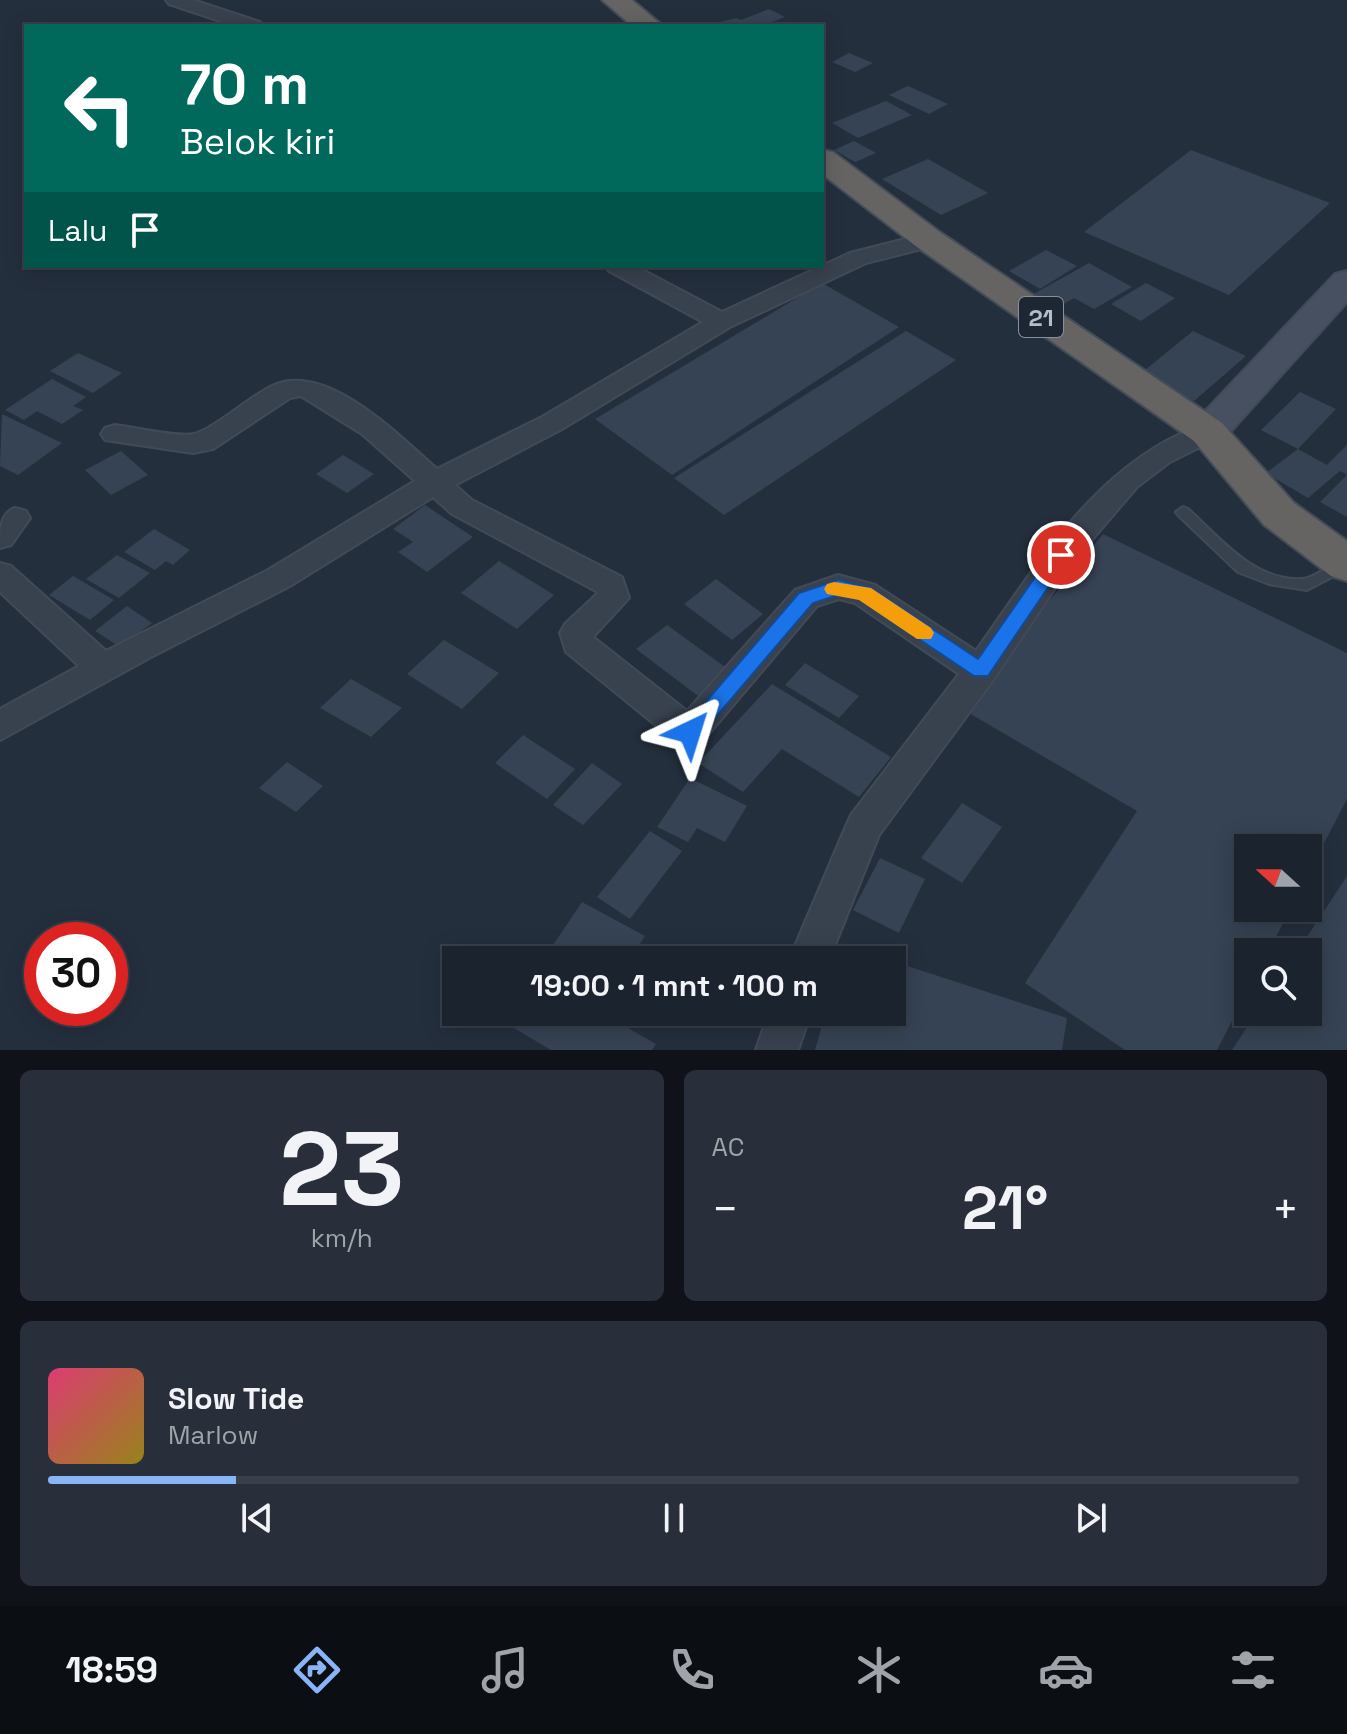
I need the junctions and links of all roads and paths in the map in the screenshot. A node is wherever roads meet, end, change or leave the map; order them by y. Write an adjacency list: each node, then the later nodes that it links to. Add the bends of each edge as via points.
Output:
1 (175, 0): 3 (street)
2 (615, 0): 4 (highway)
3 (247, 24)
4 (646, 24)
5 (824, 161): 6 (highway, 21)
6 (929, 240): 9 (street, via 858,258); 10 (highway, 21)
7 (621, 268): 9 (street)
8 (1347, 281): 10 (main road)
9 (721, 322): 12 (street, via 552,423)
10 (1208, 432): 14 (highway, 21, via 1279,514); 17 (street, via 1160,455 1127,480 1061,555)
11 (115, 434): 12 (street, via 203,442 282,391 304,387 372,428)
12 (434, 483): 16 (street, via 279,578); 17 (street, via 462,507 611,585 613,598 576,633 578,643 690,732 806,598 838,587 864,593)
13 (1183, 512): 14 (lane, via 1243,568 1274,580 1307,585 1331,574)
14 (1347, 554)
15 (0, 574): 16 (street)
16 (103, 668): 18 (street)
17 (981, 671): 19 (street, via 864,826)
18 (0, 726)
19 (815, 946)
20 (785, 1026): 21 (street)
21 (777, 1050)

